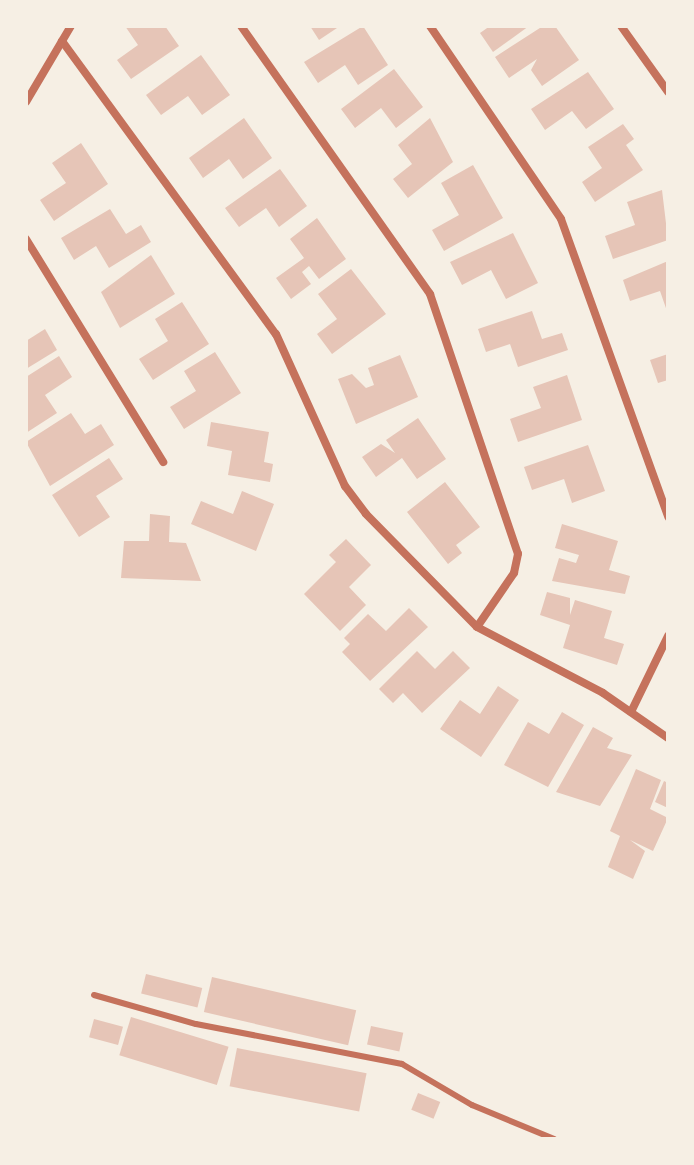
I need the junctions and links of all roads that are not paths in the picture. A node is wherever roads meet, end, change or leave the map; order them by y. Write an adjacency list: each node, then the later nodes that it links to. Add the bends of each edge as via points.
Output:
1 (71, 26): 5 (street)
2 (241, 26): 11 (street, via 430,294 518,554 514,573)
3 (430, 26): 10 (street, via 561,219)
4 (621, 26): 6 (street)
5 (62, 41): 7 (street); 11 (street, via 276,334 345,486)
6 (668, 92)
7 (26, 102)
8 (26, 239): 9 (street)
9 (163, 462)
10 (668, 517)
11 (477, 627): 13 (street)
12 (668, 636): 13 (street)
13 (631, 712): 14 (street)
14 (668, 738)
15 (94, 995): 16 (lane, via 196,1024 402,1064 462,1101)
16 (554, 1139)

